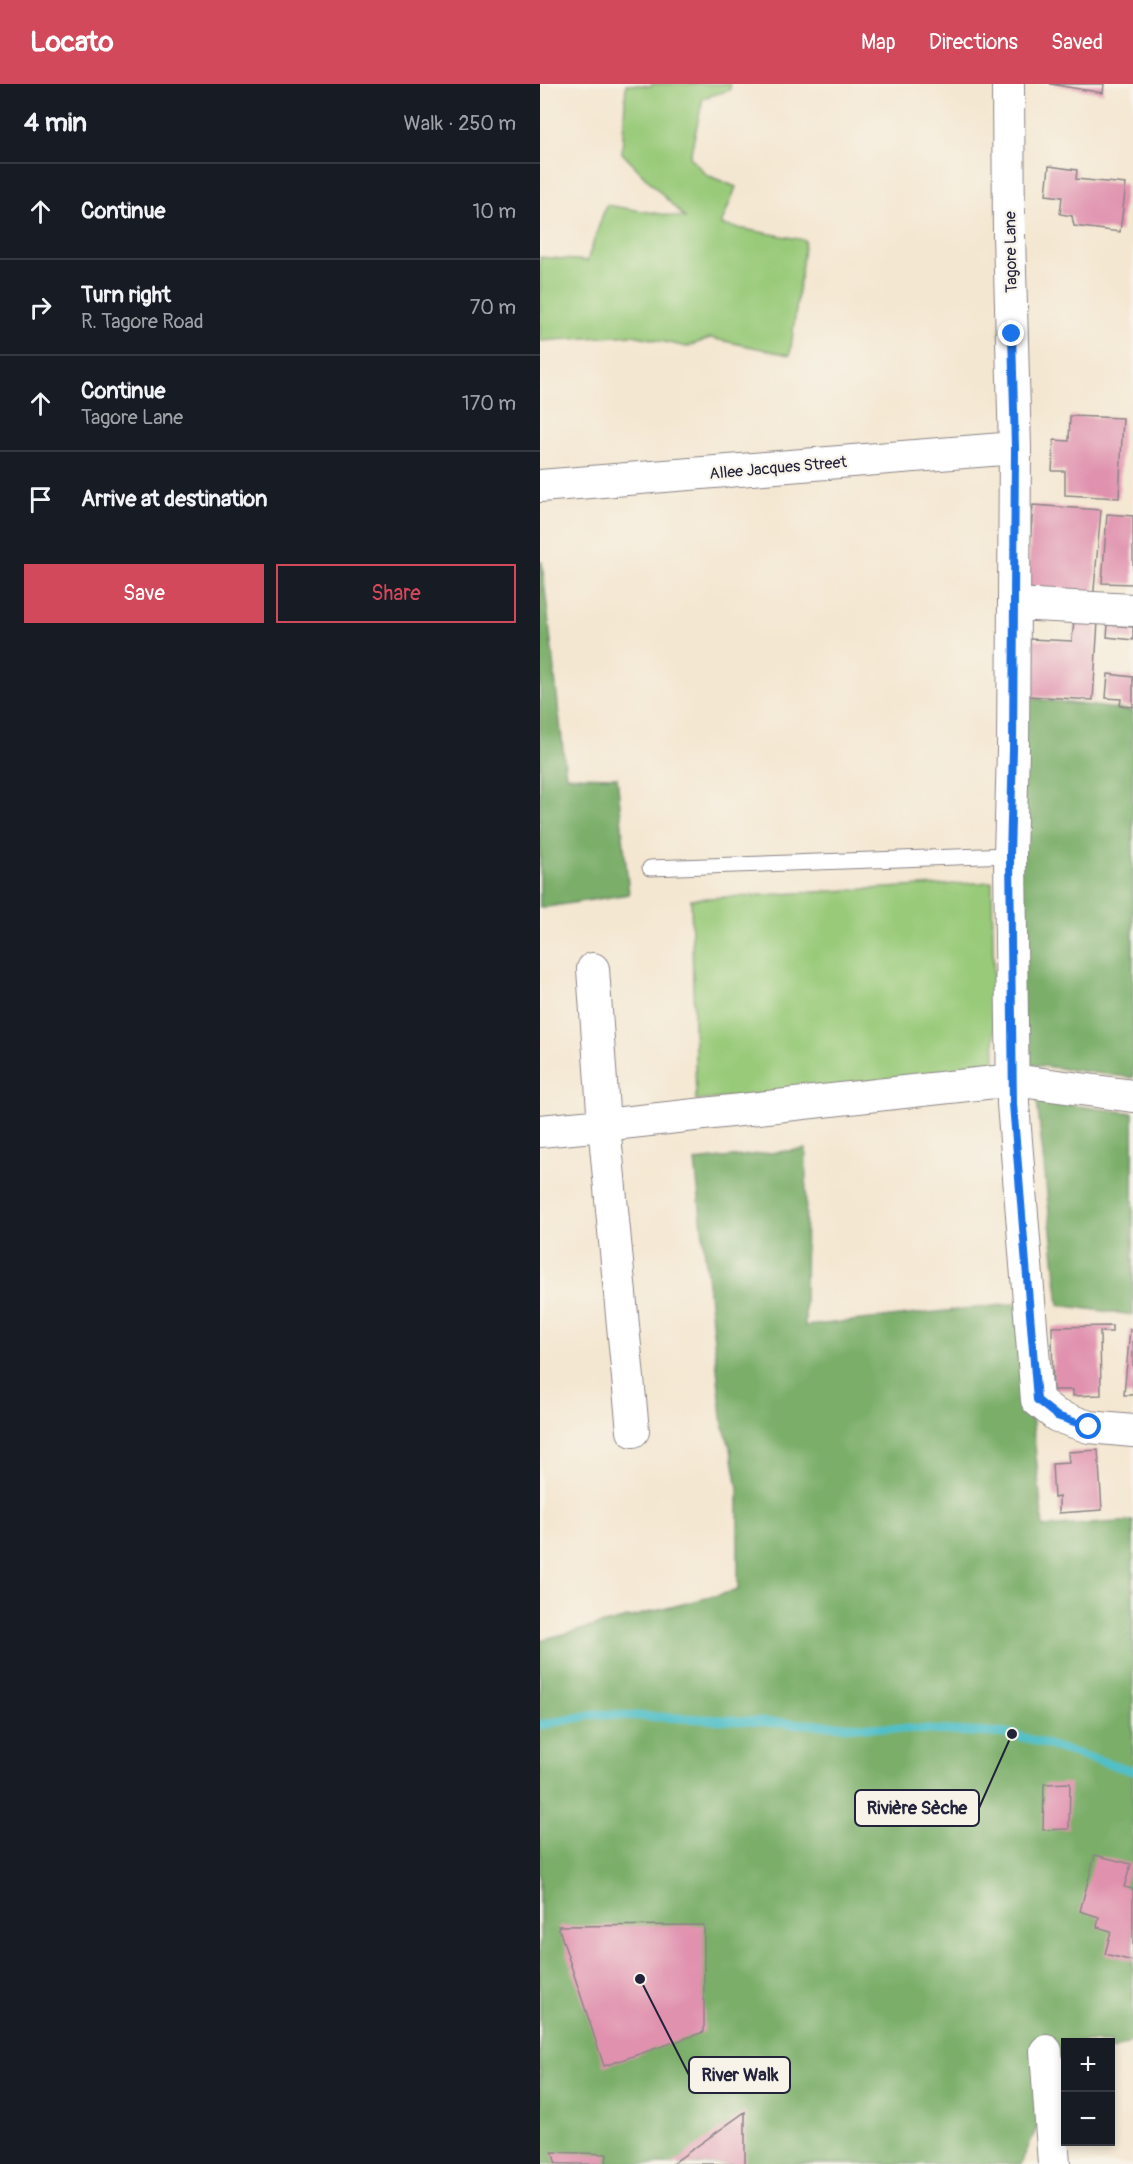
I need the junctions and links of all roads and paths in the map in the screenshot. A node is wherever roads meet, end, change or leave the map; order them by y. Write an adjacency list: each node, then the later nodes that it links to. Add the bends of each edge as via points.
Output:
1 (1008, 84): 2 (street, Tagore Lane)
2 (1015, 448): 3 (street, Allee Jacques Street); 4 (street, Tagore Lane)
3 (540, 486)
4 (1014, 604): 5 (street); 6 (street, Tagore Lane)
5 (1133, 610)
6 (1010, 855): 7 (lane); 9 (street, Tagore Lane)
7 (650, 868)
8 (593, 969): 11 (street)
9 (1013, 1092): 10 (street); 11 (street); 14 (street, Tagore Lane, via 1037,1400 1057,1416 1089,1427)
10 (1133, 1096)
11 (604, 1125): 12 (street); 13 (street)
12 (540, 1131)
13 (633, 1431)
14 (1133, 1431)
15 (1046, 2051): 16 (street)
16 (1054, 2164)

